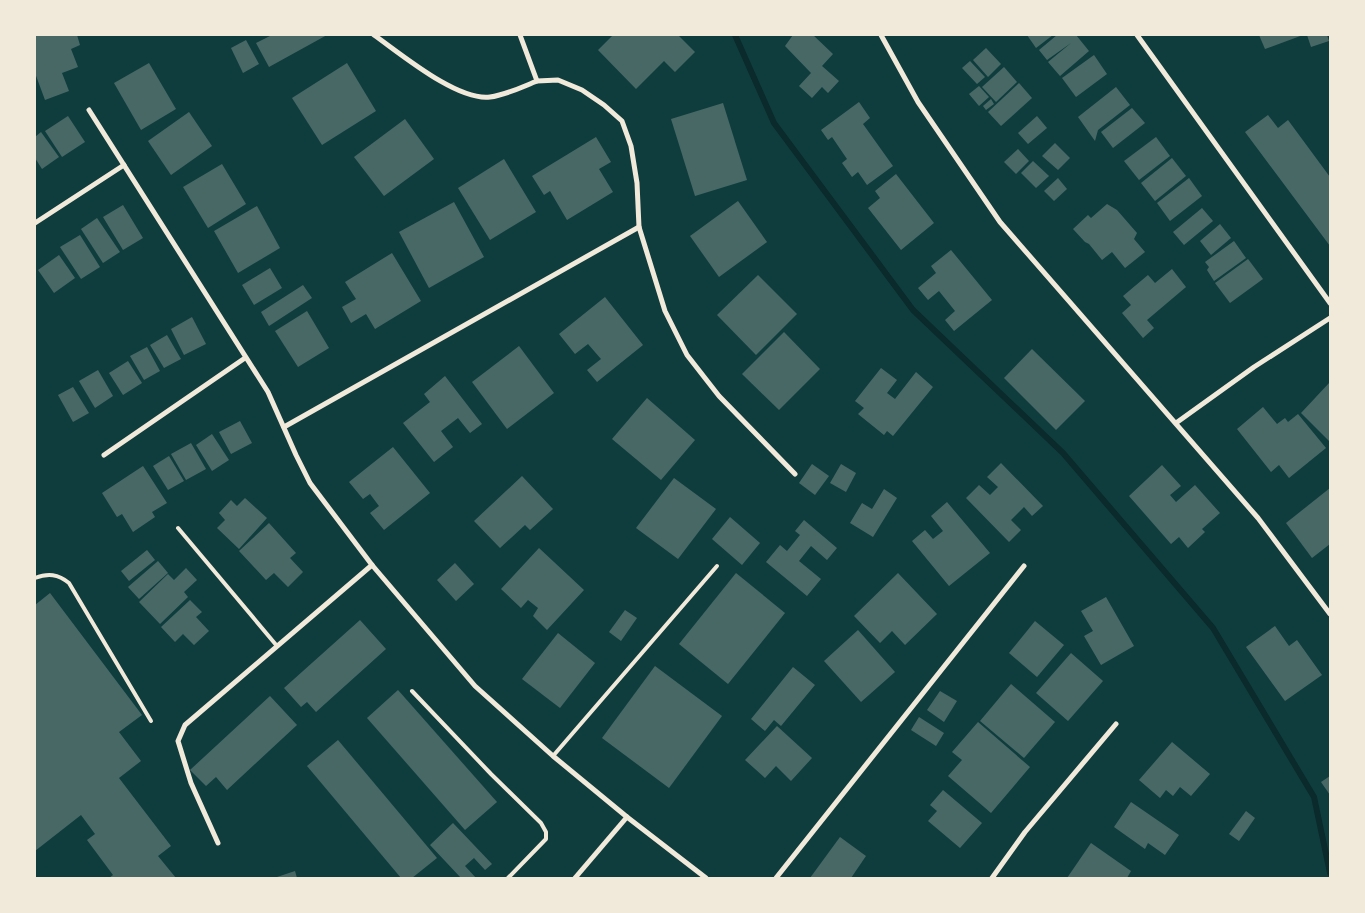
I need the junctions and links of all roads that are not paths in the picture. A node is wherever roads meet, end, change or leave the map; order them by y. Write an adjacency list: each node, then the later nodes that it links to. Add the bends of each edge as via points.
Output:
1 (374, 35): 5 (street, via 441,82 469,94 489,97)
2 (520, 35): 5 (street)
3 (881, 35): 13 (street, via 918,102 1000,222)
4 (1137, 35): 10 (street)
5 (537, 81): 9 (street, via 558,80 582,90 622,121 631,146 637,183)
6 (89, 110): 7 (street)
7 (124, 165): 8 (street); 12 (street)
8 (35, 224)
9 (639, 227): 14 (street); 16 (street, via 665,311 687,355 718,396)
10 (1330, 303)
11 (1330, 318): 13 (street)
12 (246, 358): 14 (street, via 268,392); 15 (street)
13 (1176, 423): 22 (street, via 1258,518)
14 (284, 427): 18 (street, via 310,482)
15 (104, 455)
16 (795, 474)
17 (178, 528): 23 (lane)
18 (372, 565): 23 (street); 27 (street, via 475,686)
19 (718, 566): 27 (lane)
20 (1024, 566): 33 (street)
21 (35, 578): 25 (lane, via 60,576 69,583)
22 (1330, 614)
23 (277, 646): 29 (street, via 185,725 178,741 191,784)
24 (412, 690): 30 (lane, via 541,823 546,832 546,839)
25 (151, 721)
26 (1116, 724): 34 (street, via 1025,832)
27 (553, 756): 28 (street)
28 (627, 817): 31 (street); 32 (street)
29 (218, 843)
30 (508, 878)
31 (575, 878)
32 (706, 878)
33 (776, 878)
34 (992, 878)

